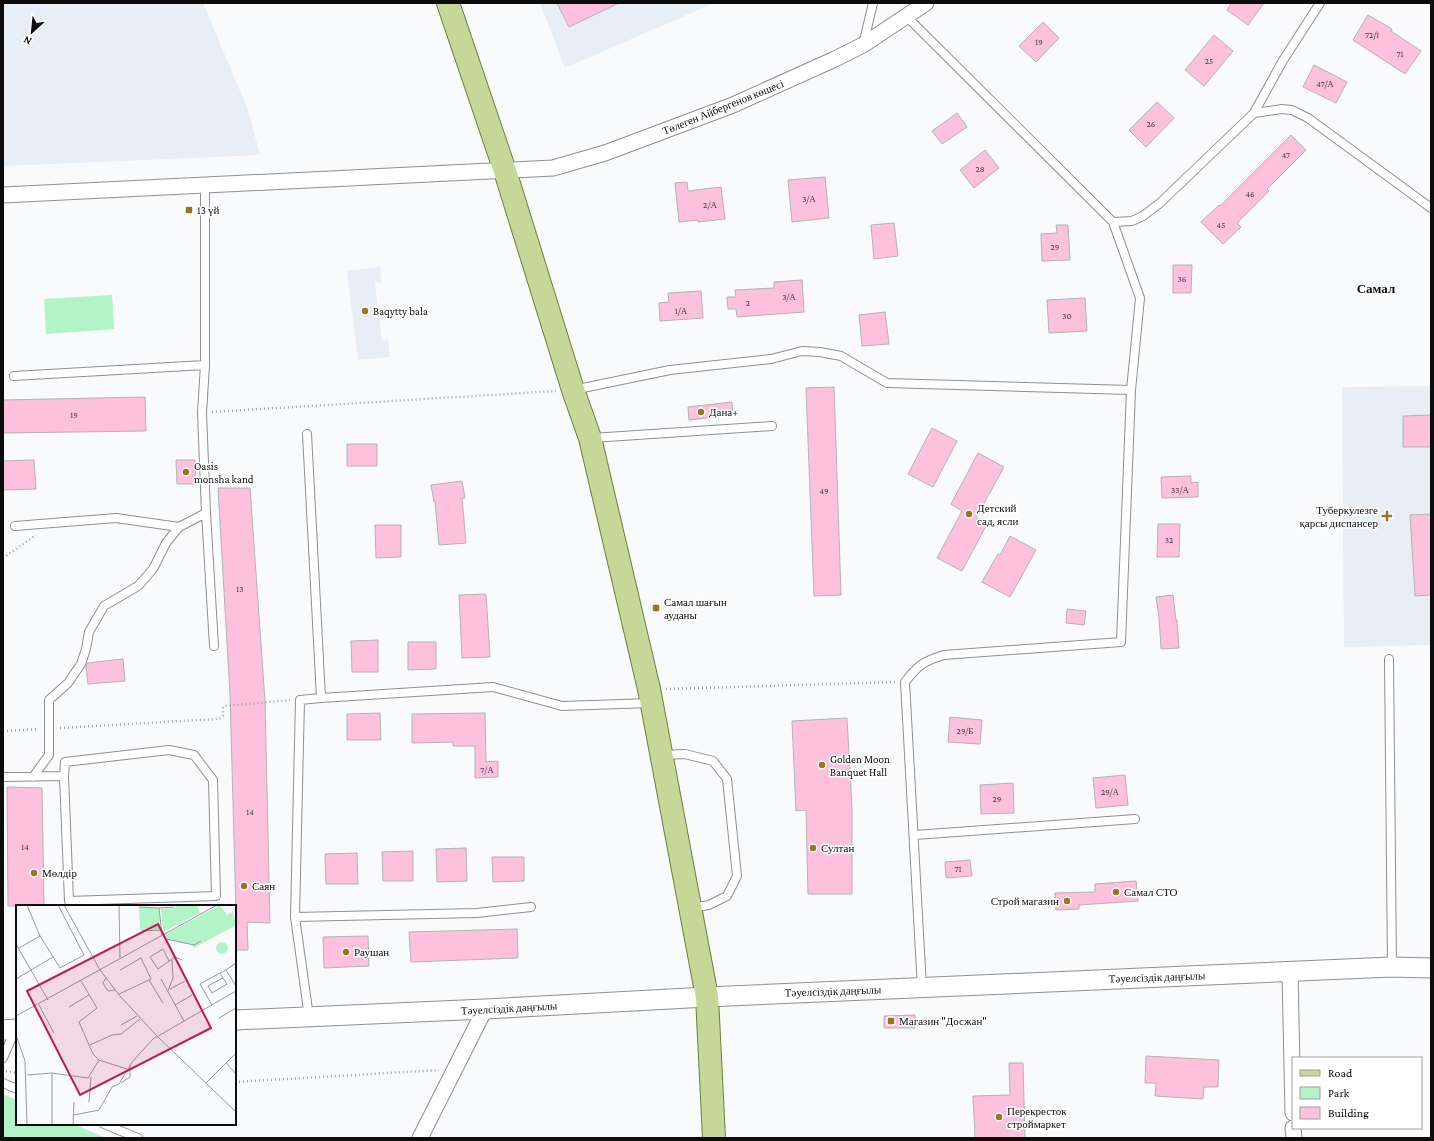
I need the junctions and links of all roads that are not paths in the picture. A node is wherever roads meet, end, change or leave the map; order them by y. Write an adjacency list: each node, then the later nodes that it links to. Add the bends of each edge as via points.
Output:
1 (448, 3): 8 (main road)
2 (873, 3): 6 (lane)
3 (926, 3): 5 (street, Төлеген Айбергенов көшесі)
4 (1320, 3): 7 (lane, via 1282,62)
5 (906, 16): 6 (street, Төлеген Айбергенов көшесі); 12 (lane)
6 (863, 45): 8 (street, Төлеген Айбергенов көшесі, via 733,105 605,153 553,168)
7 (1254, 113): 11 (lane, via 1282,109 1292,110 1308,118); 12 (lane, via 1160,203 1132,221)
8 (505, 171): 9 (street, Төлеген Айбергенов көшесі); 15 (main road)
9 (205, 184): 10 (street, Төлеген Айбергенов көшесі); 13 (lane)
10 (3, 195)
11 (1431, 208)
12 (1112, 222): 16 (lane, via 1140,298)
13 (205, 365): 14 (lane); 20 (lane, via 202,413)
14 (14, 376)
15 (573, 390): 16 (lane, via 670,370 770,359 802,351 841,356 887,383); 19 (main road)
16 (1131, 390): 32 (lane, via 1122,642 944,655 926,661 914,670 905,682)
17 (772, 426): 19 (lane)
18 (307, 434): 26 (lane)
19 (590, 438): 25 (main road)
20 (206, 513): 22 (lane); 23 (lane)
21 (14, 526): 22 (lane, via 116,518)
22 (179, 527): 30 (lane, via 143,581 104,606 89,632 81,664 68,683 49,700 49,755)
23 (214, 646)
24 (1389, 659): 36 (lane)
25 (651, 696): 26 (lane, via 562,706 493,687); 27 (main road)
26 (321, 698): 35 (lane, via 300,700)
27 (662, 755): 34 (main road); 34 (lane, via 685,754 713,761 727,779 737,876 728,896 710,905)
28 (64, 776): 28 (lane, via 65,762 169,750 194,755 213,780 216,896 69,902); 30 (lane)
29 (3, 777): 30 (lane)
30 (33, 777)
31 (1135, 819): 32 (lane)
32 (915, 835): 39 (lane)
33 (531, 907): 35 (lane, via 477,913)
34 (690, 908): 40 (main road)
35 (295, 918): 42 (lane)
36 (1392, 968): 37 (street, Тәуелсіздік даңғылы); 38 (street, Тәуелсіздік даңғылы)
37 (1431, 968)
38 (1290, 972): 39 (street, Тәуелсіздік даңғылы); 46 (street)
39 (922, 988): 40 (street, Тәуелсіздік даңғылы)
40 (707, 997): 41 (street, Тәуелсіздік даңғылы); 52 (main road)
41 (485, 1009): 42 (street, Тәуелсіздік даңғылы); 51 (street)
42 (310, 1017): 43 (street, Тәуелсіздік даңғылы)
43 (236, 1020)
44 (12, 1030): 45 (lane)
45 (3, 1058)
46 (1292, 1066)
47 (3, 1083): 48 (lane)
48 (16, 1089)
49 (106, 1125): 50 (lane)
50 (138, 1138)
51 (420, 1138)
52 (714, 1138)

